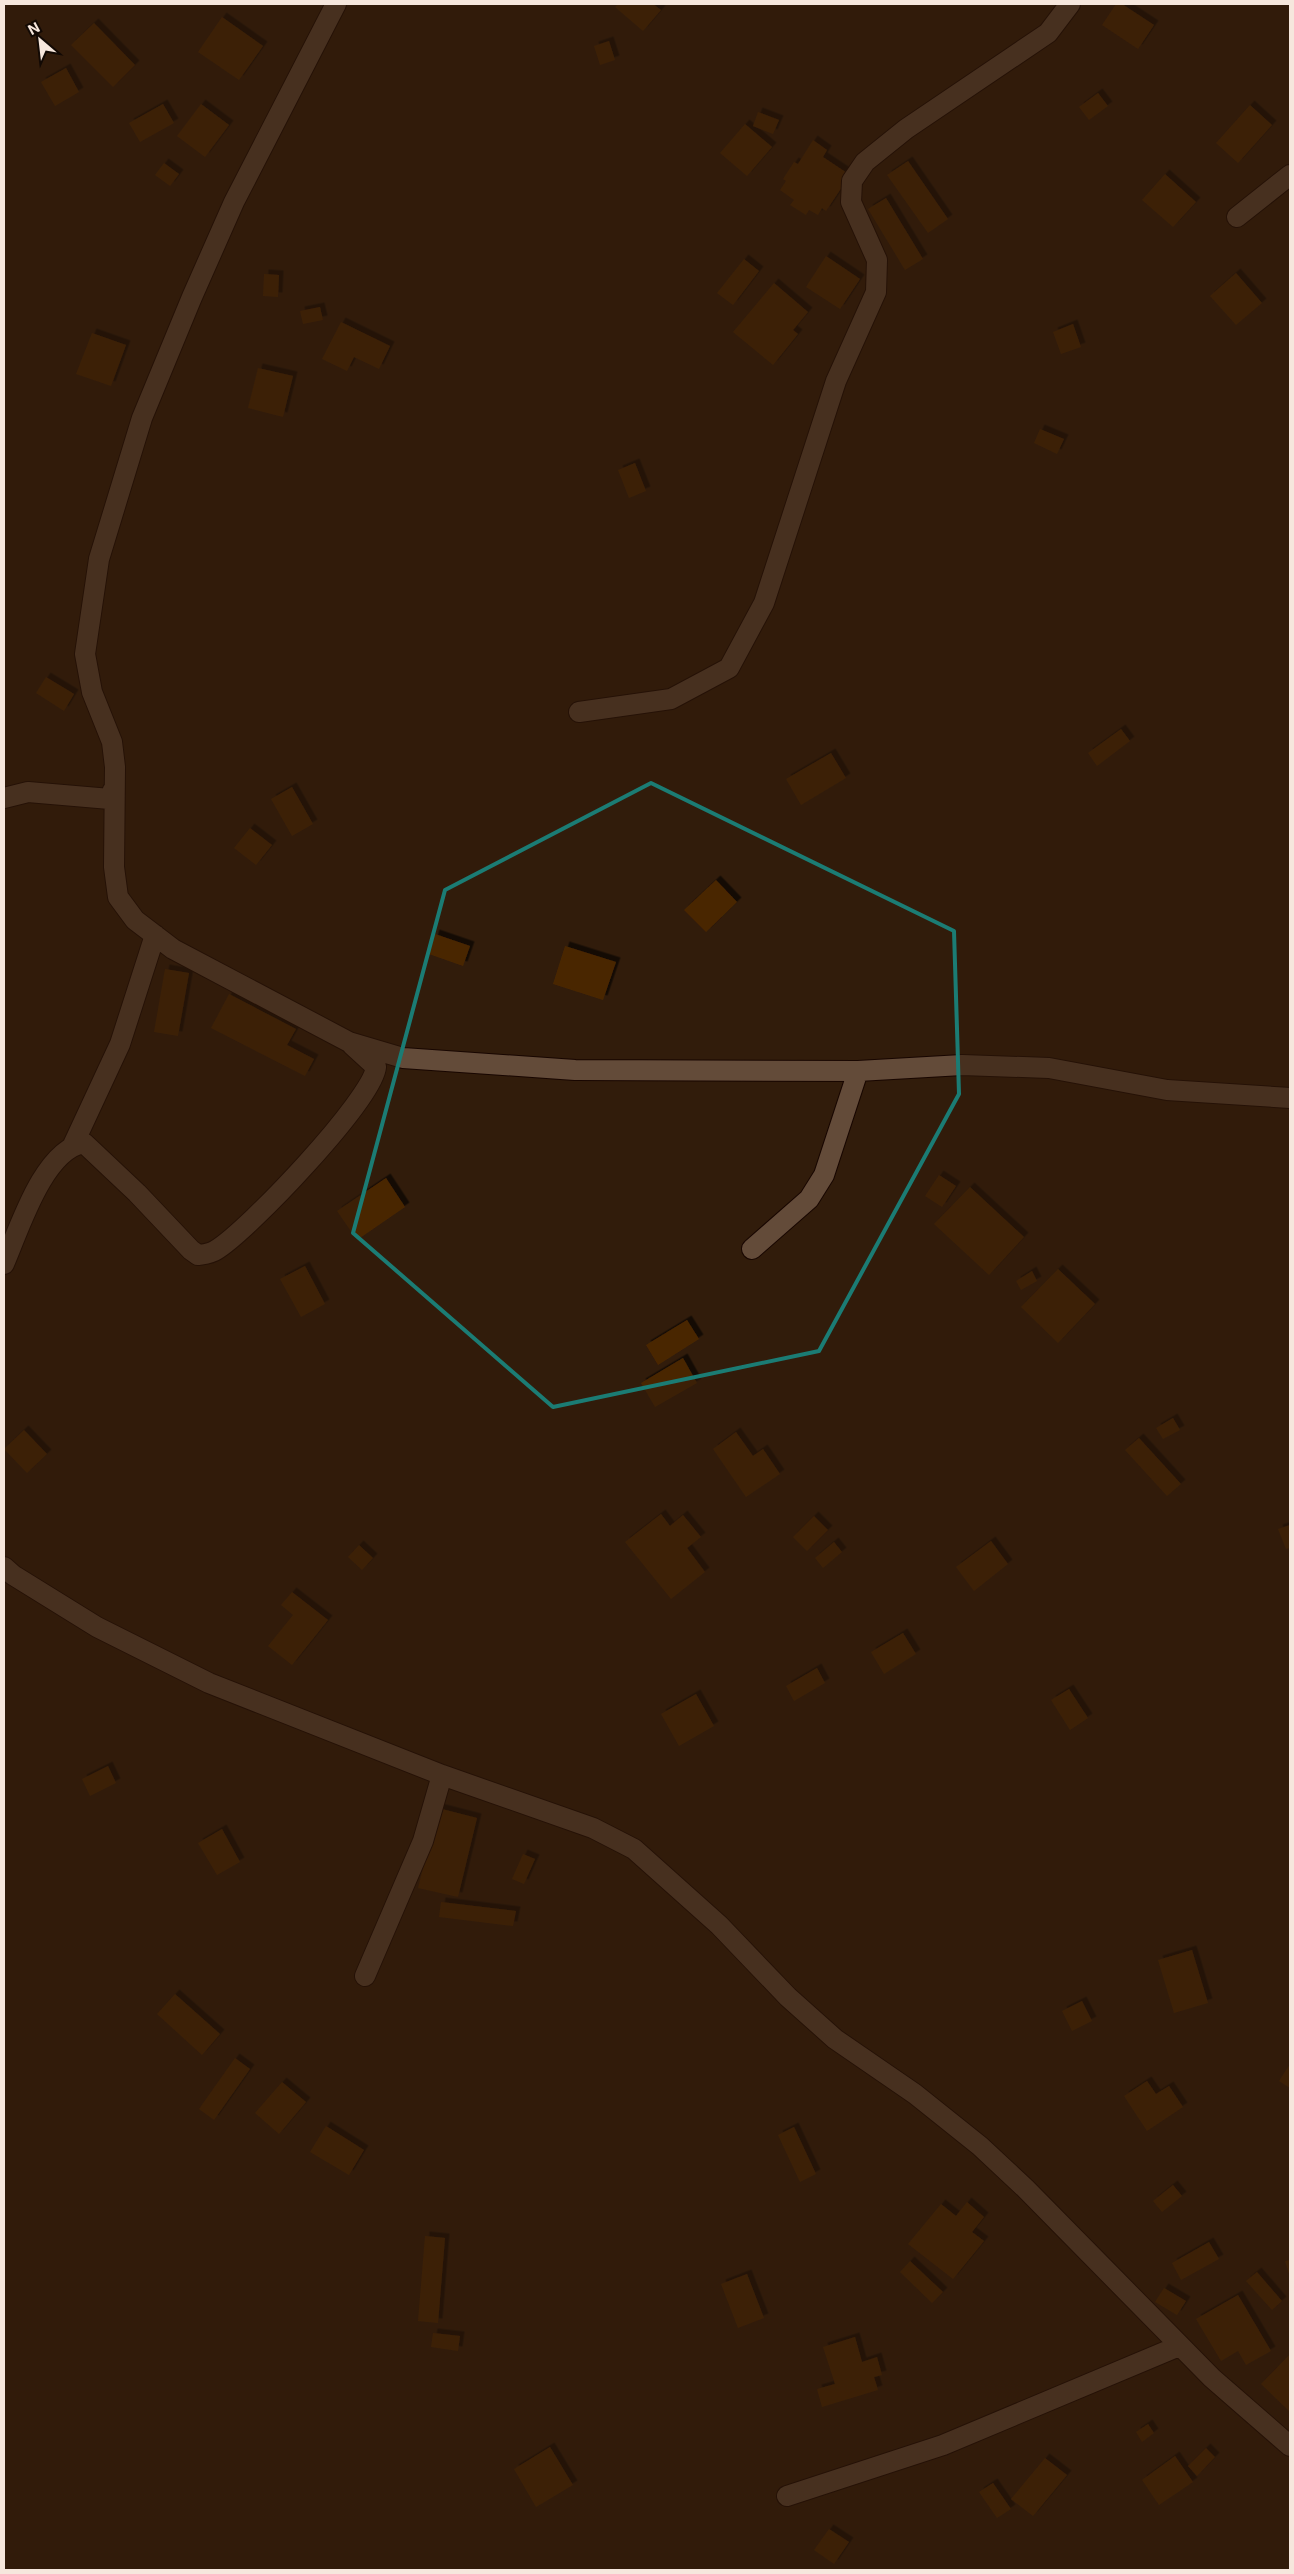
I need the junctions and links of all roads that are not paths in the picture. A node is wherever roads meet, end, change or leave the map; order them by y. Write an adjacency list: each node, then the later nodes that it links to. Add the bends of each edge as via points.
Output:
1 (336, 4): 6 (street, via 234,202 142,418 115,502 99,559 85,654 92,692 112,742)
2 (1070, 4): 5 (street, via 1048,33 906,128 865,162 852,181 851,202 877,260 876,292 836,382 764,603 729,668 670,699)
3 (1290, 175): 4 (street)
4 (1237, 217)
5 (579, 712)
6 (113, 790): 7 (street, via 110,798 28,792); 8 (street, via 114,867 118,897 135,920)
7 (4, 798)
8 (155, 935): 9 (street, via 173,949); 12 (street, via 120,1044)
9 (349, 1042): 10 (street, via 403,1058 575,1070); 12 (street, via 376,1067 375,1076 360,1100 252,1222 208,1254 198,1255 191,1250 94,1150 84,1144)
10 (858, 1071): 11 (street, via 962,1065 1049,1068 1167,1090); 13 (street, via 824,1175 809,1199)
11 (1290, 1098)
12 (73, 1145): 14 (street, via 55,1160 42,1180)
13 (752, 1249)
14 (4, 1264)
15 (4, 1566): 16 (street, via 13,1575 97,1627 209,1683)
16 (442, 1775): 17 (street, via 424,1840); 18 (street, via 593,1828 634,1849 719,1925 788,1997 834,2039 915,2094 980,2146 1026,2188)
17 (365, 1976)
18 (1179, 2346): 19 (street); 20 (street, via 943,2445)
19 (1290, 2446)
20 (787, 2496)

